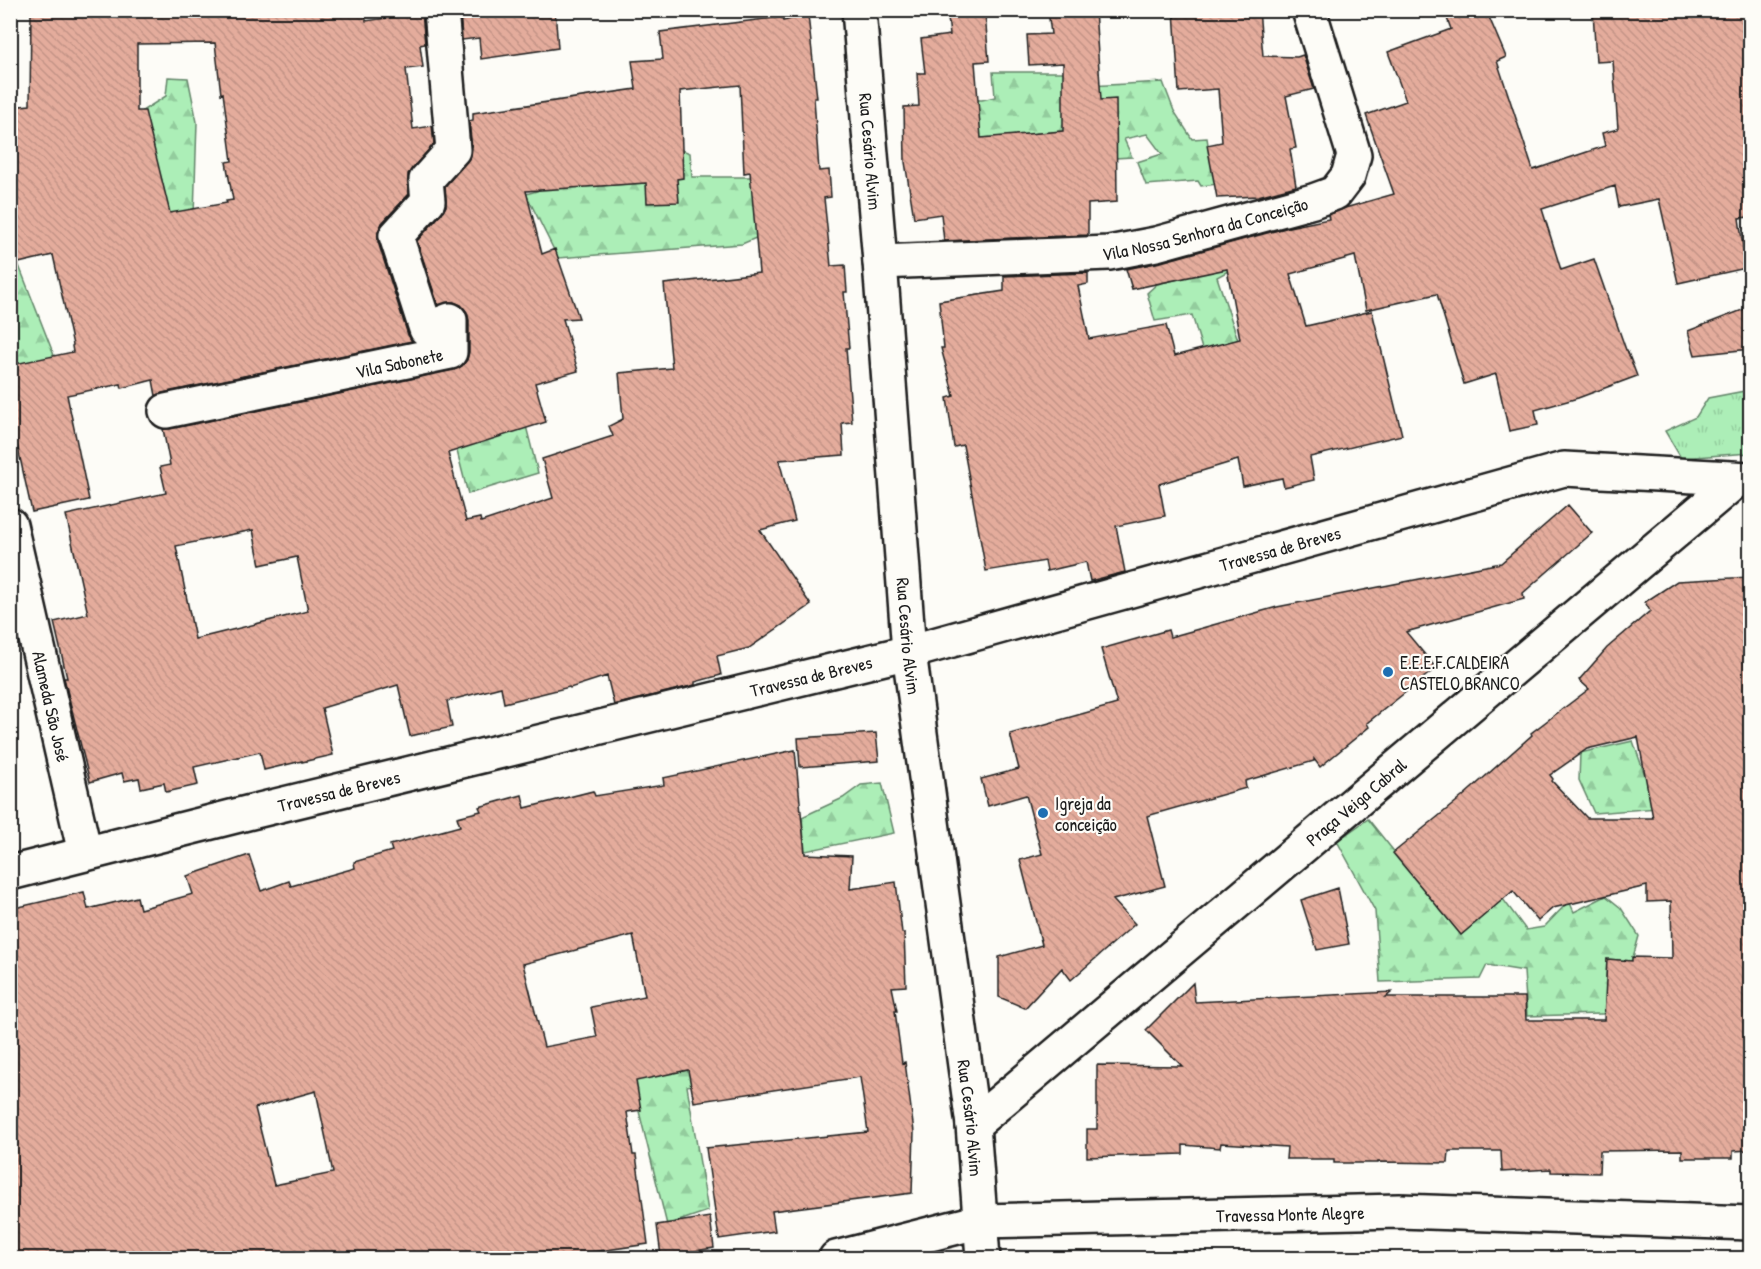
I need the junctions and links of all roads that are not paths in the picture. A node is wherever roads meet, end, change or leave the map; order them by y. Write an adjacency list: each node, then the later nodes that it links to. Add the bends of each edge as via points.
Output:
1 (441, 10): 5 (street, Vila Sabonete, via 453,150 426,180 428,201 396,236 426,329 450,320 450,352)
2 (859, 10): 4 (street, Rua Cesário Alvim)
3 (1309, 10): 4 (street, Vila Nossa Senhora da Conceição, via 1354,155 1348,176 1335,193 1155,244 1109,253)
4 (880, 262): 8 (street, Rua Cesário Alvim)
5 (166, 411)
6 (1744, 479): 8 (street, Travessa de Breves, via 1564,469); 11 (street, Praça Veiga Cabral)
7 (10, 525): 9 (street, Alameda São José)
8 (909, 652): 9 (street, Travessa de Breves); 11 (street, Rua Cesário Alvim)
9 (85, 853): 10 (street, Travessa de Breves)
10 (10, 873)
11 (973, 1125): 12 (street, Rua Cesário Alvim)
12 (981, 1221): 13 (street, Travessa Monte Alegre, via 1399,1211); 14 (street, Travessa Monte Alegre); 15 (street, Rua Cesário Alvim)
13 (1750, 1223)
14 (836, 1258)
15 (983, 1258)

